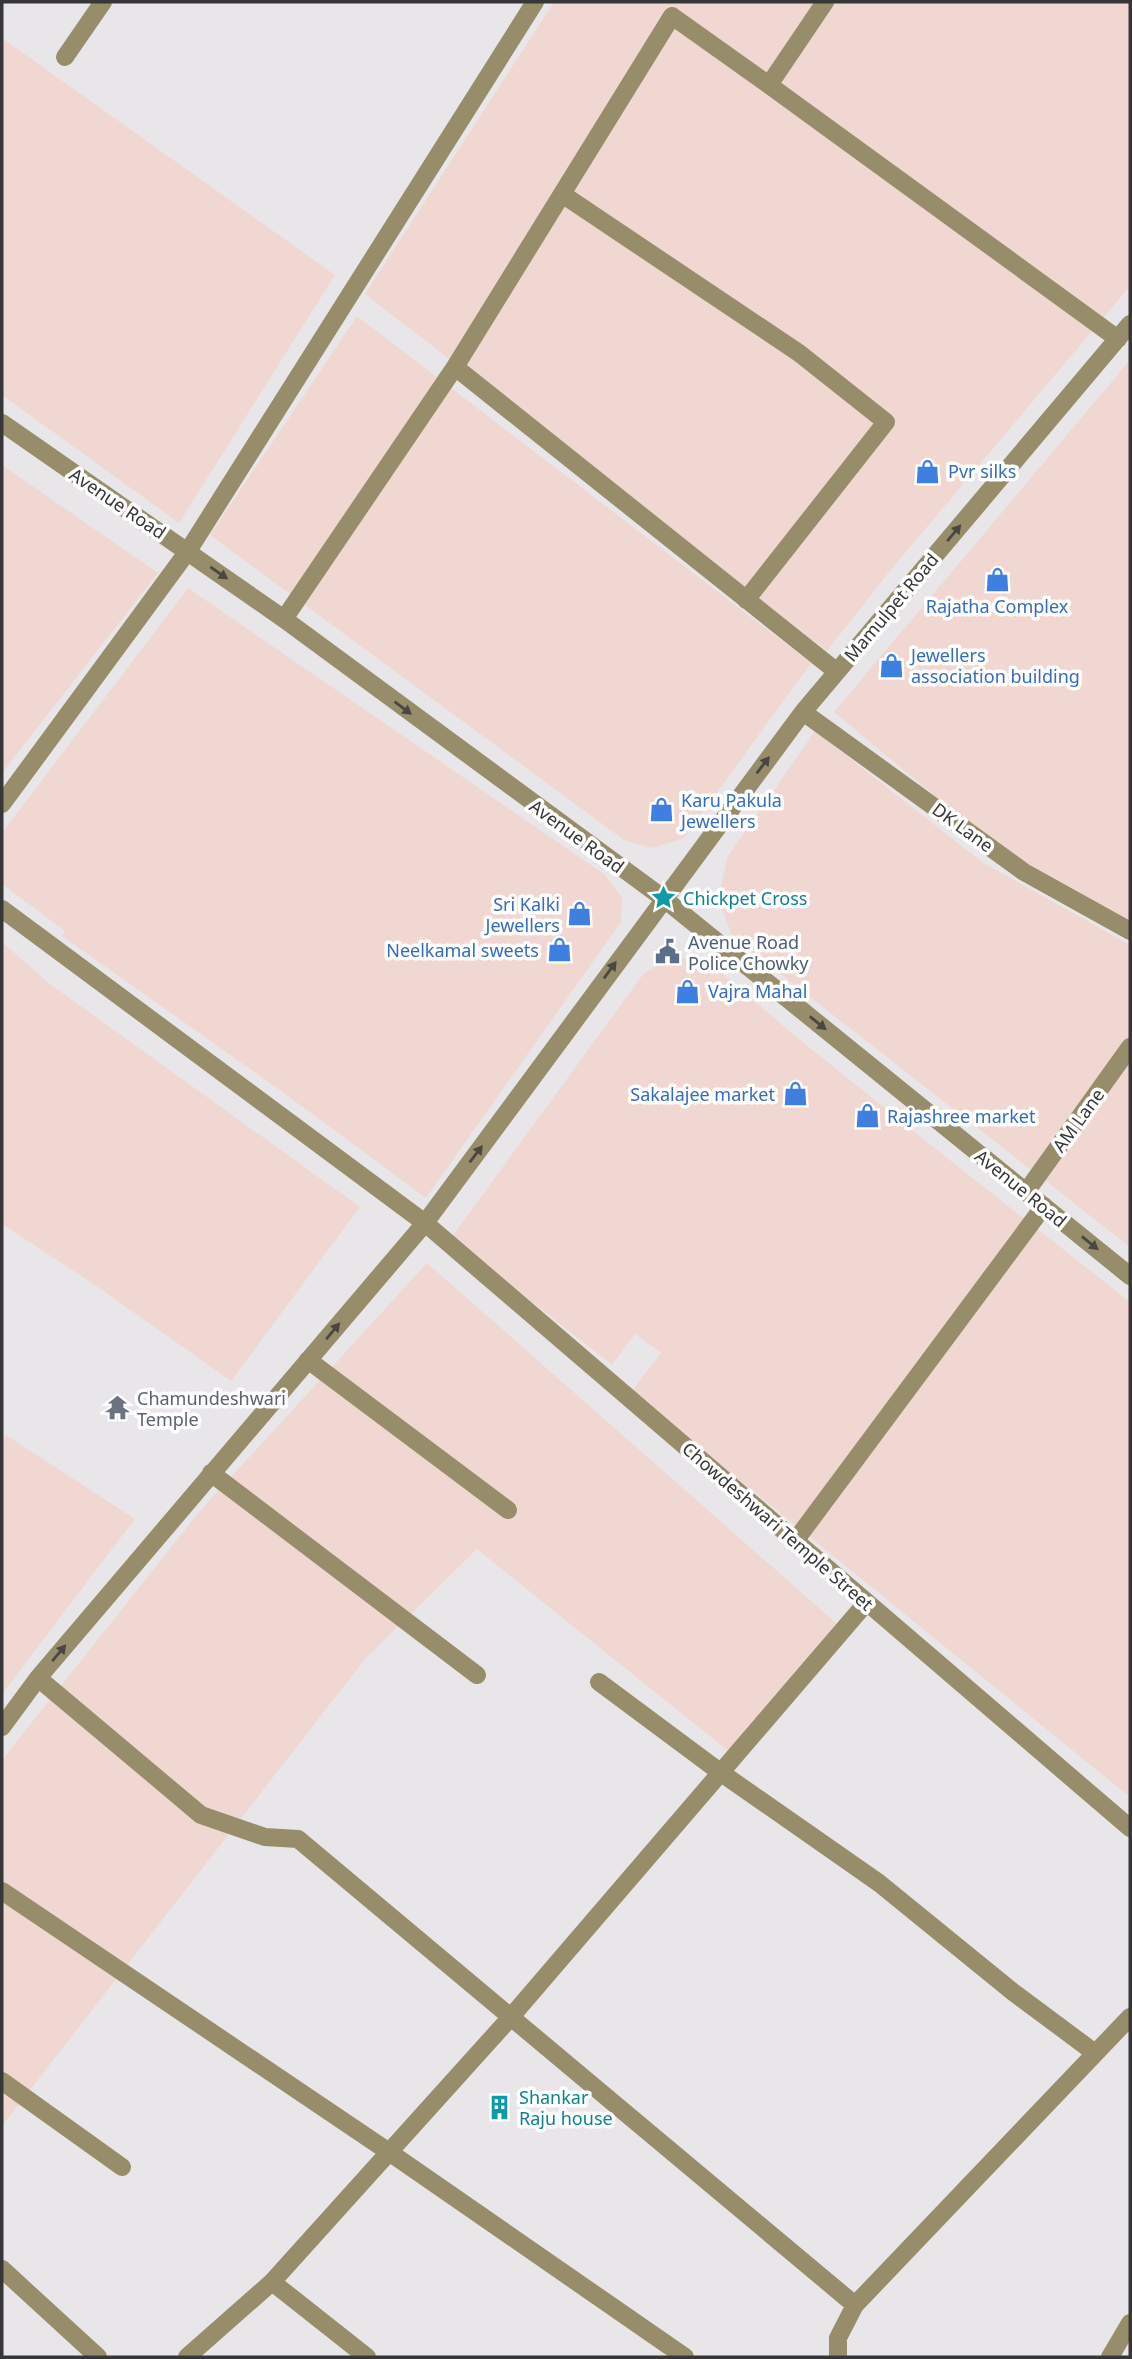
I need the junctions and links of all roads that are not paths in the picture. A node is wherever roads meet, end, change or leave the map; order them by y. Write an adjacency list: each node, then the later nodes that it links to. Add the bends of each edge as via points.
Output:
1 (103, 2): 4 (street)
2 (535, 2): 11 (street)
3 (825, 2): 5 (street)
4 (65, 57)
5 (769, 85): 6 (street, via 672,16); 8 (street)
6 (562, 194): 9 (street); 12 (street, via 799,353 886,422)
7 (1130, 324): 8 (street, Mamulpet Road)
8 (1118, 339): 14 (street, Mamulpet Road, one-way to 8)
9 (455, 367): 12 (street); 13 (street)
10 (2, 423): 11 (street, Avenue Road)
11 (188, 551): 13 (street, Avenue Road, one-way to 13); 16 (street)
12 (746, 600): 14 (street)
13 (284, 619): 17 (street, Avenue Road, one-way to 17)
14 (836, 671): 15 (street, Mamulpet Road)
15 (803, 712): 17 (street, Mamulpet Road, one-way to 15); 19 (street, DK Lane, via 1024,872)
16 (2, 804)
17 (663, 898): 21 (street, Avenue Road, one-way to 21); 23 (street, Mamulpet Road, one-way to 17)
18 (2, 909): 23 (street, Chowdeshwari Temple Street)
19 (1130, 931)
20 (1130, 1047): 21 (street, AM Lane)
21 (1026, 1192): 22 (street, Avenue Road)
22 (1044, 1206): 24 (street, Avenue Road, one-way to 24); 28 (street)
23 (425, 1223): 25 (street, Mamulpet Road, one-way to 23); 28 (street, Chowdeshwari Temple Street)
24 (1130, 1276)
25 (308, 1360): 26 (street, Mamulpet Road); 27 (street)
26 (211, 1473): 30 (street); 31 (street, Mamulpet Road, one-way to 26)
27 (508, 1510)
28 (794, 1541): 29 (street, Chowdeshwari Temple Street)
29 (867, 1602): 34 (street); 35 (street, Chowdeshwari Temple Street)
30 (477, 1675)
31 (38, 1678): 33 (street, Mamulpet Road); 37 (street, via 201,1815 265,1837 298,1839)
32 (599, 1682): 34 (street)
33 (2, 1727)
34 (720, 1772): 37 (street); 39 (street, via 879,1883)
35 (1130, 1828)
36 (2, 1891): 41 (street)
37 (510, 2018): 41 (street); 45 (street)
38 (1129, 2022): 39 (street)
39 (1095, 2053): 45 (street)
40 (2, 2081): 42 (street)
41 (389, 2152): 44 (street); 50 (street)
42 (122, 2167)
43 (2, 2269): 47 (street)
44 (272, 2282): 48 (street); 49 (street)
45 (855, 2305): 51 (street, via 838,2338)
46 (1130, 2323): 52 (street)
47 (99, 2357)
48 (187, 2357)
49 (367, 2357)
50 (685, 2357)
51 (838, 2357)
52 (1110, 2357)

